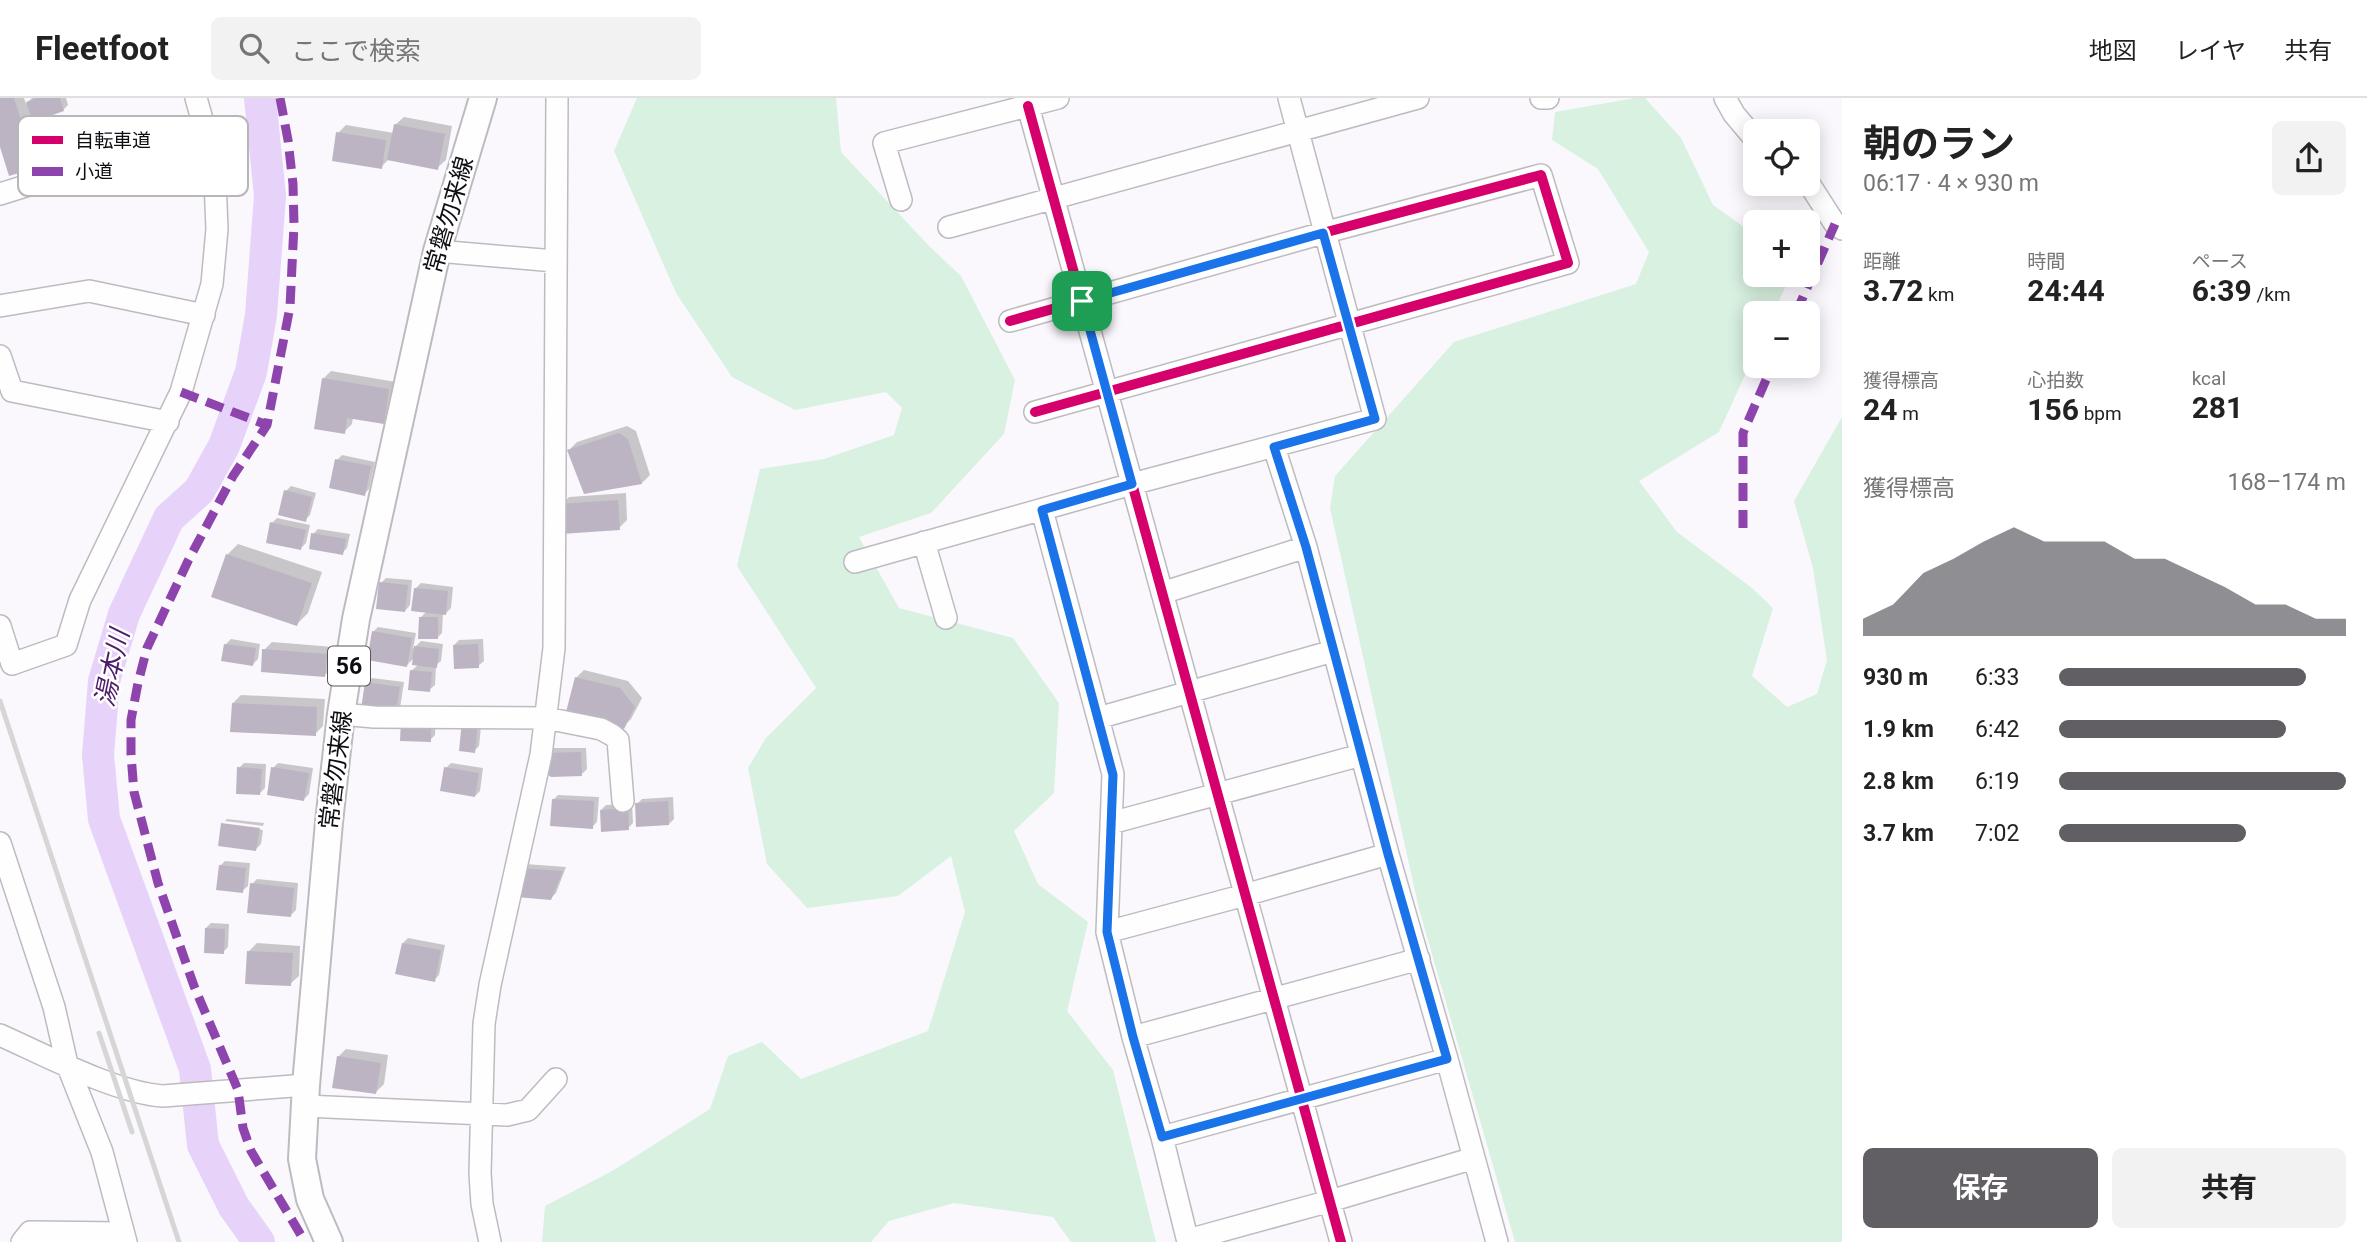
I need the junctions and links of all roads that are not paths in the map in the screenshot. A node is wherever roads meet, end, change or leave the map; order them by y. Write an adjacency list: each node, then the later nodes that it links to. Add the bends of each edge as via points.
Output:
1 (196, 98): 11 (street)
2 (483, 98): 23 (main road, 常磐勿来線 / 56)
3 (557, 98): 24 (street)
4 (1058, 98): 10 (street)
5 (1289, 98): 13 (street)
6 (1418, 98): 13 (street)
7 (1541, 98): 8 (street)
8 (1548, 98)
9 (1725, 98): 12 (street)
10 (1028, 106): 18 (street); 19 (street, via 884,143)
11 (201, 116)
12 (1743, 125)
13 (1298, 130): 18 (street); 22 (street)
14 (18, 188): 15 (street)
15 (0, 194)
16 (216, 196): 27 (street, via 212,284)
17 (1817, 196): 21 (street)
18 (1053, 197): 20 (street); 25 (street)
19 (901, 200)
20 (949, 227)
21 (1842, 229)
22 (1323, 233): 25 (street); 29 (street); 29 (street, via 1541,175 1568,263)
23 (437, 251): 24 (street); 45 (main road, 常磐勿来線 / 56, via 356,619)
24 (555, 261): 46 (street, via 556,594)
25 (1082, 301): 28 (street); 31 (street)
26 (0, 306): 27 (street, via 89,291)
27 (204, 314): 33 (street)
28 (1010, 321)
29 (1350, 325): 31 (street); 34 (street, via 1375,419)
30 (0, 356): 33 (street, via 12,391)
31 (1107, 392): 32 (street); 35 (street)
32 (1035, 412)
33 (168, 422): 42 (street, via 80,600 65,645 12,664)
34 (1274, 447): 35 (street); 38 (street)
35 (1132, 484): 36 (street); 40 (street)
36 (1042, 510): 37 (street); 47 (street)
37 (924, 542): 39 (street); 41 (street)
38 (1306, 547): 40 (street); 43 (street)
39 (855, 562)
40 (1162, 593): 44 (street)
41 (946, 618)
42 (0, 626)
43 (1333, 651): 44 (street); 48 (street)
44 (1189, 691): 47 (street); 49 (street)
45 (341, 714): 46 (street); 63 (main road, 常磐勿来線 / 56)
46 (547, 718): 50 (street, via 601,729 618,740); 65 (street, via 490,985)
47 (1098, 718): 51 (street, via 1113,775)
48 (1361, 755): 49 (street); 53 (street)
49 (1217, 794): 51 (street); 54 (street)
50 (624, 801)
51 (1111, 823): 55 (street)
52 (0, 843): 61 (street, via 54,1007)
53 (1388, 854): 54 (street); 56 (street)
54 (1245, 895): 55 (street); 57 (street)
55 (1107, 932): 59 (street)
56 (1419, 959): 57 (street); 60 (street)
57 (1274, 998): 59 (street); 64 (street)
58 (0, 1035): 61 (street)
59 (1133, 1037): 66 (street)
60 (1447, 1059): 64 (street); 67 (street)
61 (66, 1064): 63 (street, via 149,1095 234,1090); 69 (street, via 102,1152)
62 (556, 1079): 65 (street, via 527,1110 507,1115)
63 (305, 1095): 65 (street); 72 (main road, 常磐勿来線 / 56, via 304,1178)
64 (1301, 1098): 66 (street); 68 (street)
65 (480, 1113): 73 (street, via 482,1204)
66 (1162, 1137): 70 (street)
67 (1474, 1158): 68 (street); 75 (street)
68 (1330, 1201): 70 (street); 74 (street)
69 (125, 1238): 71 (street, via 30,1232)
70 (1188, 1241)
71 (22, 1242)
72 (329, 1242)
73 (490, 1242)
74 (1341, 1242)
75 (1496, 1242)

